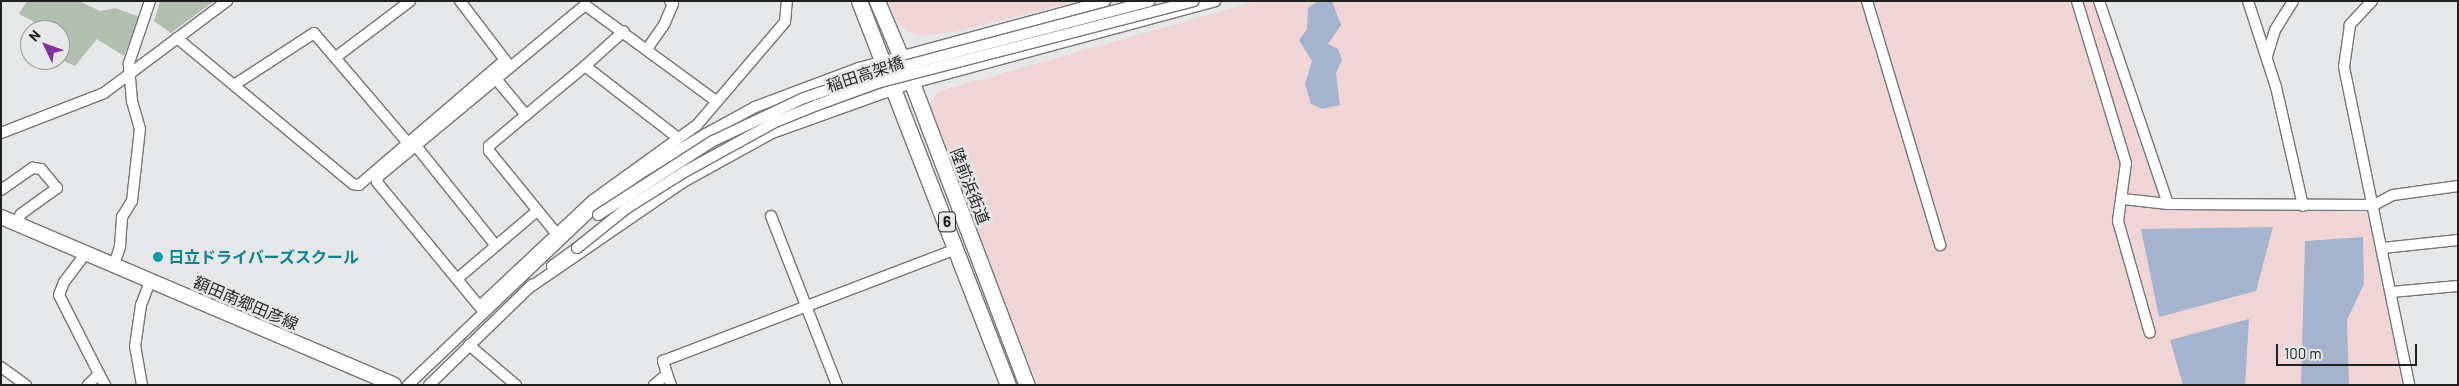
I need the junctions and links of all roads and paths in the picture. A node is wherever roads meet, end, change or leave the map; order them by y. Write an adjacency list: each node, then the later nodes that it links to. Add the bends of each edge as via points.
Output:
1 (150, 1): 28 (street, via 129,63)
2 (227, 1): 20 (street)
3 (410, 1): 24 (street)
4 (460, 1): 26 (street)
5 (787, 1): 33 (street, via 785,22)
6 (859, 1): 25 (highway, 6)
7 (877, 1): 22 (highway, 陸前浜街道 / 6)
8 (1105, 1): 22 (street)
9 (1150, 1): 48 (street, 稲田高架橋, bridge, via 874,74 804,98 706,146)
10 (1194, 1): 59 (street, 稲田高架橋, bridge, via 877,83 775,122 627,208)
11 (1215, 1): 30 (street)
12 (1867, 1): 50 (street)
13 (2077, 1): 40 (street, via 2126,163)
14 (2099, 1): 41 (street)
15 (2248, 1): 23 (street)
16 (2293, 1): 23 (street, via 2275,30)
17 (2372, 1): 42 (street, via 2350,25 2344,67)
18 (673, 2): 21 (street, via 664,26)
19 (624, 32): 21 (street); 26 (street, via 585,4); 27 (street)
20 (177, 38): 28 (street); 31 (street)
21 (647, 49): 33 (street)
22 (900, 54): 25 (street); 30 (highway, 陸前浜街道 / 6)
23 (2267, 56): 43 (street)
24 (336, 57): 31 (street, via 314,32); 37 (street)
25 (883, 60): 32 (highway, 6); 48 (street, via 755,107 641,173)
26 (508, 63): 29 (street); 37 (street)
27 (585, 66): 34 (street); 36 (street)
28 (129, 75): 35 (street, via 104,93); 55 (street, via 140,129 132,201 122,217 120,246)
29 (496, 79): 34 (street); 37 (street)
30 (912, 83): 32 (street); 80 (highway, 陸前浜街道 / 6)
31 (234, 85): 37 (street, via 353,184 359,185)
32 (894, 89): 53 (highway, 6); 59 (street, via 772,133 726,157 682,182)
33 (716, 101): 36 (street, via 697,125)
34 (526, 115): 44 (street, via 490,146 489,151)
35 (1, 134)
36 (677, 137): 48 (street, via 593,200)
37 (412, 144): 51 (street); 56 (street, via 378,177 377,182)
38 (2458, 186): 42 (street, via 2393,196)
39 (1, 190): 47 (street, via 33,168 41,169 57,188 21,214)
40 (2123, 200): 41 (street); 63 (street, via 2118,221)
41 (2168, 204): 43 (street)
42 (2374, 205): 43 (street); 52 (street)
43 (2303, 206)
44 (537, 211): 48 (street); 51 (street)
45 (771, 216): 61 (street)
46 (1, 217): 47 (main road, 額田南郷田彦線)
47 (16, 223): 54 (main road, 額田南郷田彦線)
48 (560, 237): 62 (street)
49 (2458, 240): 52 (street)
50 (1940, 245)
51 (496, 246): 56 (street)
52 (2383, 248): 60 (street)
53 (957, 249): 61 (street); 79 (highway, 6)
54 (86, 253): 55 (main road, 額田南郷田彦線); 66 (street, via 64,282 59,295)
55 (114, 265): 57 (main road, 額田南郷田彦線)
56 (457, 279): 62 (street)
57 (150, 281): 71 (street, via 141,304 135,347); 72 (main road, 額田南郷田彦線)
58 (2458, 286): 60 (street)
59 (529, 288): 64 (street)
60 (2391, 292): 81 (street)
61 (806, 307): 67 (street, via 663,361); 78 (street)
62 (482, 309): 73 (street)
63 (2150, 333)
64 (469, 345): 74 (street); 75 (street)
65 (1, 367): 68 (street)
66 (99, 374): 69 (street); 70 (street)
67 (667, 374): 76 (street); 77 (street)
68 (26, 385)
69 (88, 385)
70 (105, 385)
71 (142, 385)
72 (394, 385)
73 (408, 385)
74 (429, 385)
75 (516, 385)
76 (654, 385)
77 (671, 385)
78 (837, 385)
79 (1008, 385)
80 (1027, 385)
81 (2409, 385)

